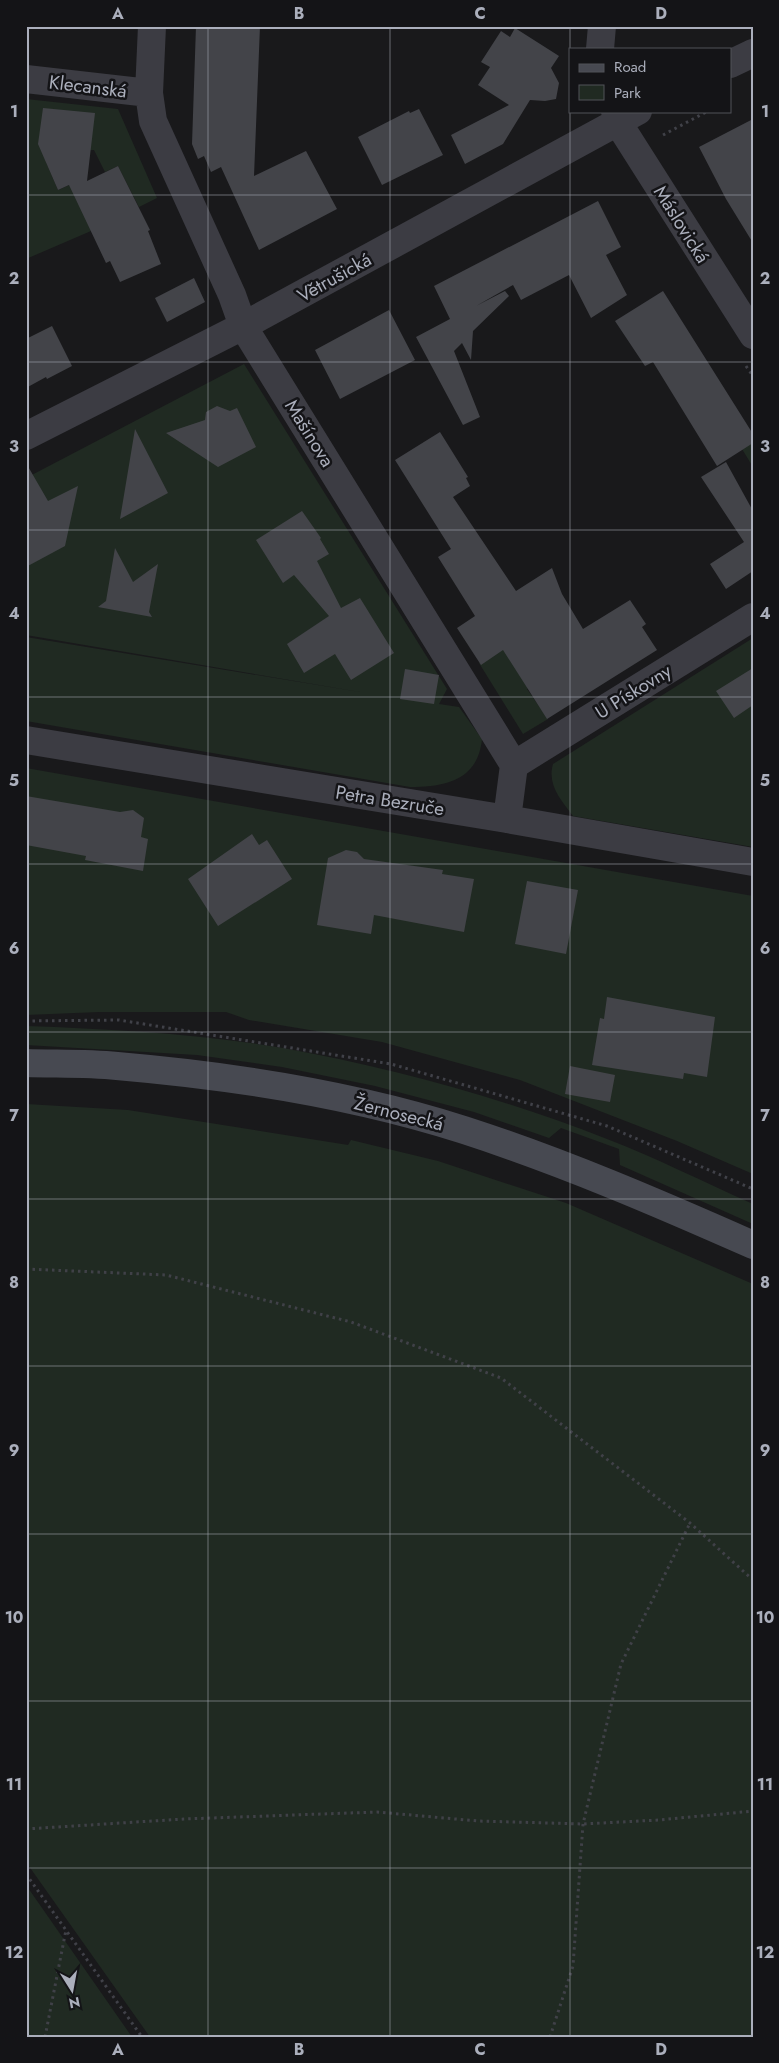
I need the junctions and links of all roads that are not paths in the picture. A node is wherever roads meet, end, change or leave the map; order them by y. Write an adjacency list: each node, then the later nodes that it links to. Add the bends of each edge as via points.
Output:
1 (152, 26): 7 (street, Mašínova)
2 (602, 26): 3 (street)
3 (600, 48)
4 (753, 53): 5 (street)
5 (732, 63)
6 (26, 78): 7 (street, Klecanská)
7 (149, 93): 9 (street, Mašínova, via 153,121)
8 (623, 115): 9 (street, Větrušická); 10 (street, Máslovická)
9 (244, 326): 11 (street, Větrušická); 14 (street, Mašínova)
10 (753, 335)
11 (26, 436)
12 (753, 617): 14 (street, U Pískovny)
13 (26, 740): 15 (street, Petra Bezruče)
14 (514, 765): 15 (street)
15 (508, 819): 16 (street, Petra Bezruče)
16 (753, 862)
17 (26, 1063): 18 (street, Žernosecká, via 116,1066 256,1082 376,1106 463,1130 587,1174)
18 (753, 1245)

